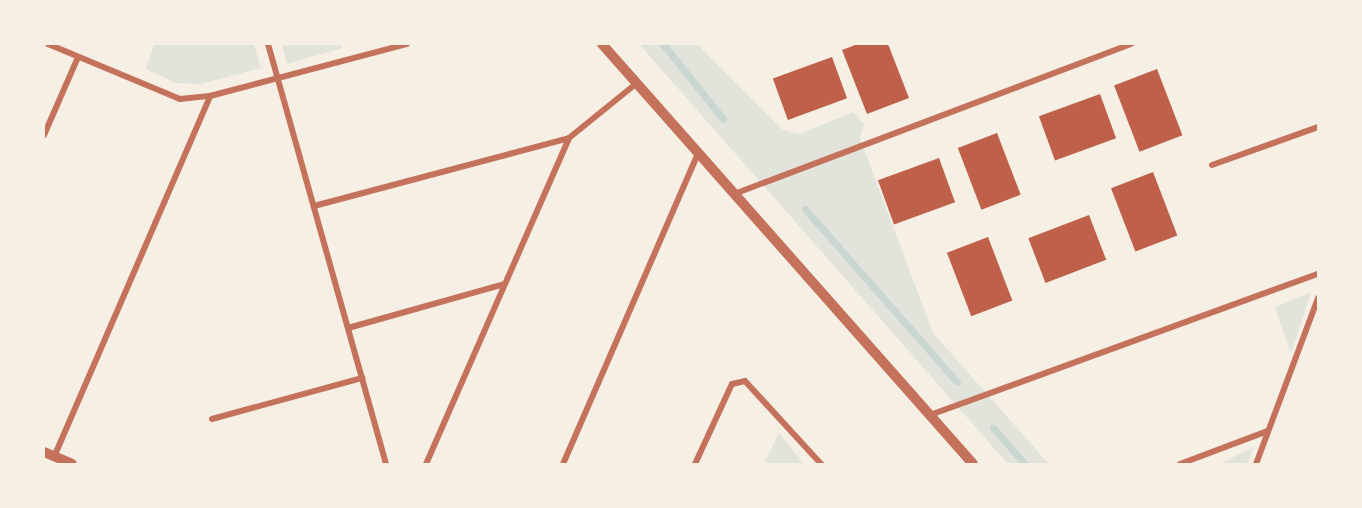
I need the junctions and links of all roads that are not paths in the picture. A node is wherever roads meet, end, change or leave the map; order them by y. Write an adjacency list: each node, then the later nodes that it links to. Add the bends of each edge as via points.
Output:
1 (48, 44): 6 (street)
2 (268, 44): 7 (street)
3 (407, 44): 7 (street)
4 (602, 44): 8 (street)
5 (1131, 44): 15 (street)
6 (78, 57): 9 (street, via 166,96); 11 (street)
7 (278, 78): 9 (street); 16 (street)
8 (637, 83): 12 (street); 13 (street)
9 (210, 96): 26 (street)
10 (1318, 127): 14 (street)
11 (44, 135)
12 (569, 138): 16 (street); 18 (street)
13 (698, 154): 15 (street); 31 (street)
14 (1212, 165)
15 (734, 194): 22 (street)
16 (314, 206): 20 (street)
17 (1318, 274): 22 (street)
18 (505, 284): 20 (street); 30 (street)
19 (1318, 298): 24 (street)
20 (348, 328): 21 (street)
21 (362, 378): 23 (street); 29 (street)
22 (930, 415): 27 (street)
23 (212, 418)
24 (1268, 431): 34 (street); 35 (street)
25 (44, 452): 26 (street)
26 (54, 457): 28 (street)
27 (974, 464)
28 (72, 465)
29 (386, 465)
30 (426, 465)
31 (563, 465)
32 (695, 465): 33 (street, via 732,384 745,381 758,390)
33 (821, 465)
34 (1179, 465)
35 (1256, 465)

